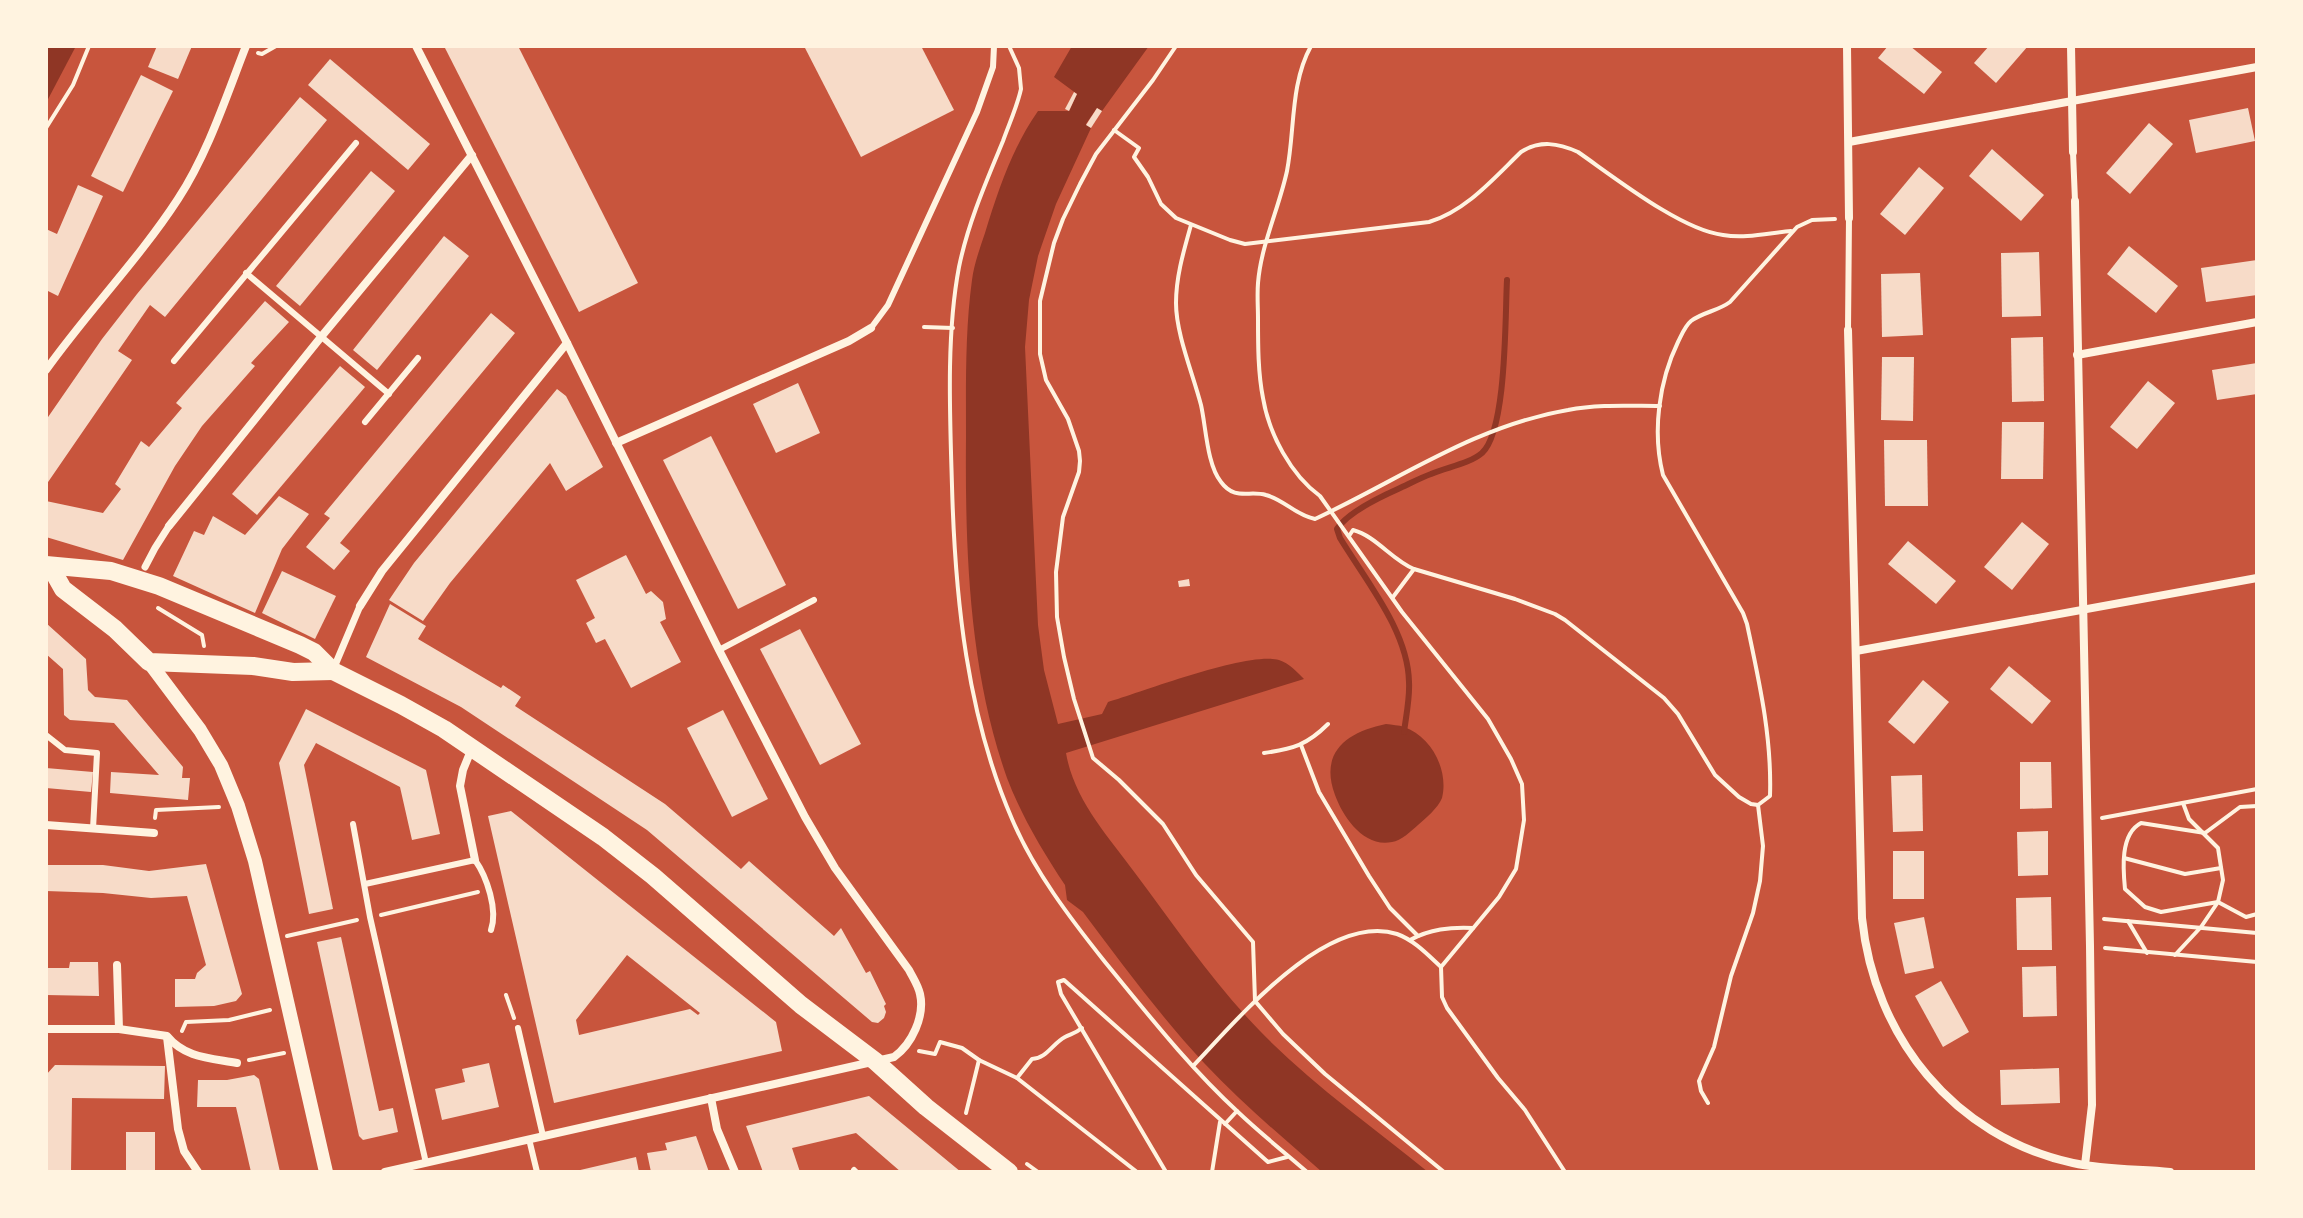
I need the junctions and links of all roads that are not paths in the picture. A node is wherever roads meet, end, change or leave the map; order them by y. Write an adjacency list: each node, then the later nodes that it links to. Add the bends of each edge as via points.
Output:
1 (246, 46): 23 (street, via 178,198)
2 (416, 46): 11 (street)
3 (994, 46): 16 (lane, via 993,67 971,125 888,305)
4 (1847, 46): 8 (street)
5 (2071, 46): 7 (street)
6 (2257, 67): 7 (street)
7 (2073, 102): 8 (street); 10 (street)
8 (1849, 142): 13 (street)
9 (356, 143): 14 (lane)
10 (2073, 152): 12 (lane)
11 (472, 155): 18 (street); 19 (street)
12 (2075, 201): 20 (street)
13 (1849, 218): 17 (lane)
14 (246, 273): 18 (lane); 22 (lane)
15 (2257, 322): 20 (street)
16 (871, 328): 26 (street)
17 (1848, 330): 35 (street)
18 (321, 337): 24 (lane); 27 (street)
19 (567, 343): 26 (street); 32 (street, via 382,571)
20 (2077, 355): 33 (street)
21 (418, 358): 24 (lane)
22 (174, 361)
23 (46, 370)
24 (389, 394): 25 (lane)
25 (365, 422)
26 (616, 443): 34 (street)
27 (169, 526): 29 (street)
28 (48, 565): 36 (main road, via 63,589); 37 (main road, via 111,571 300,645)
29 (145, 567)
30 (2257, 578): 33 (street)
31 (814, 600): 34 (lane)
32 (360, 606): 37 (street)
33 (2083, 610): 35 (street); 59 (street, via 2092,1105)
34 (719, 650): 52 (street, via 815,835 915,981 920,1011 915,1030 894,1057)
35 (1856, 651): 59 (street, via 1862,918 1879,995 1910,1055 1952,1100 2031,1150)
36 (149, 662): 37 (main road); 61 (street, via 200,730 238,806)
37 (333, 671): 39 (main road)
38 (46, 735): 42 (lane, via 65,750 97,753)
39 (472, 747): 44 (street, via 460,786); 52 (main road, via 629,857 801,1005)
40 (353, 824): 45 (lane)
41 (46, 825): 42 (street)
42 (93, 829): 43 (street)
43 (154, 833)
44 (475, 860): 45 (lane); 46 (lane, via 486,879)
45 (365, 884): 57 (lane)
46 (491, 930)
47 (117, 965): 50 (street)
48 (518, 1028): 55 (lane)
49 (46, 1029): 50 (street)
50 (119, 1029): 51 (street)
51 (167, 1036): 53 (street, via 188,1053); 60 (street, via 178,1129)
52 (875, 1061): 54 (street); 58 (main road, via 926,1107)
53 (237, 1063)
54 (711, 1098): 55 (street); 64 (street)
55 (543, 1136): 56 (street)
56 (529, 1139): 57 (street); 63 (lane)
57 (426, 1163): 62 (street)
58 (1013, 1164)
59 (2085, 1165): 65 (street)
60 (198, 1172)
61 (326, 1172)
62 (385, 1172)
63 (537, 1172)
64 (735, 1172)
65 (2170, 1172)

